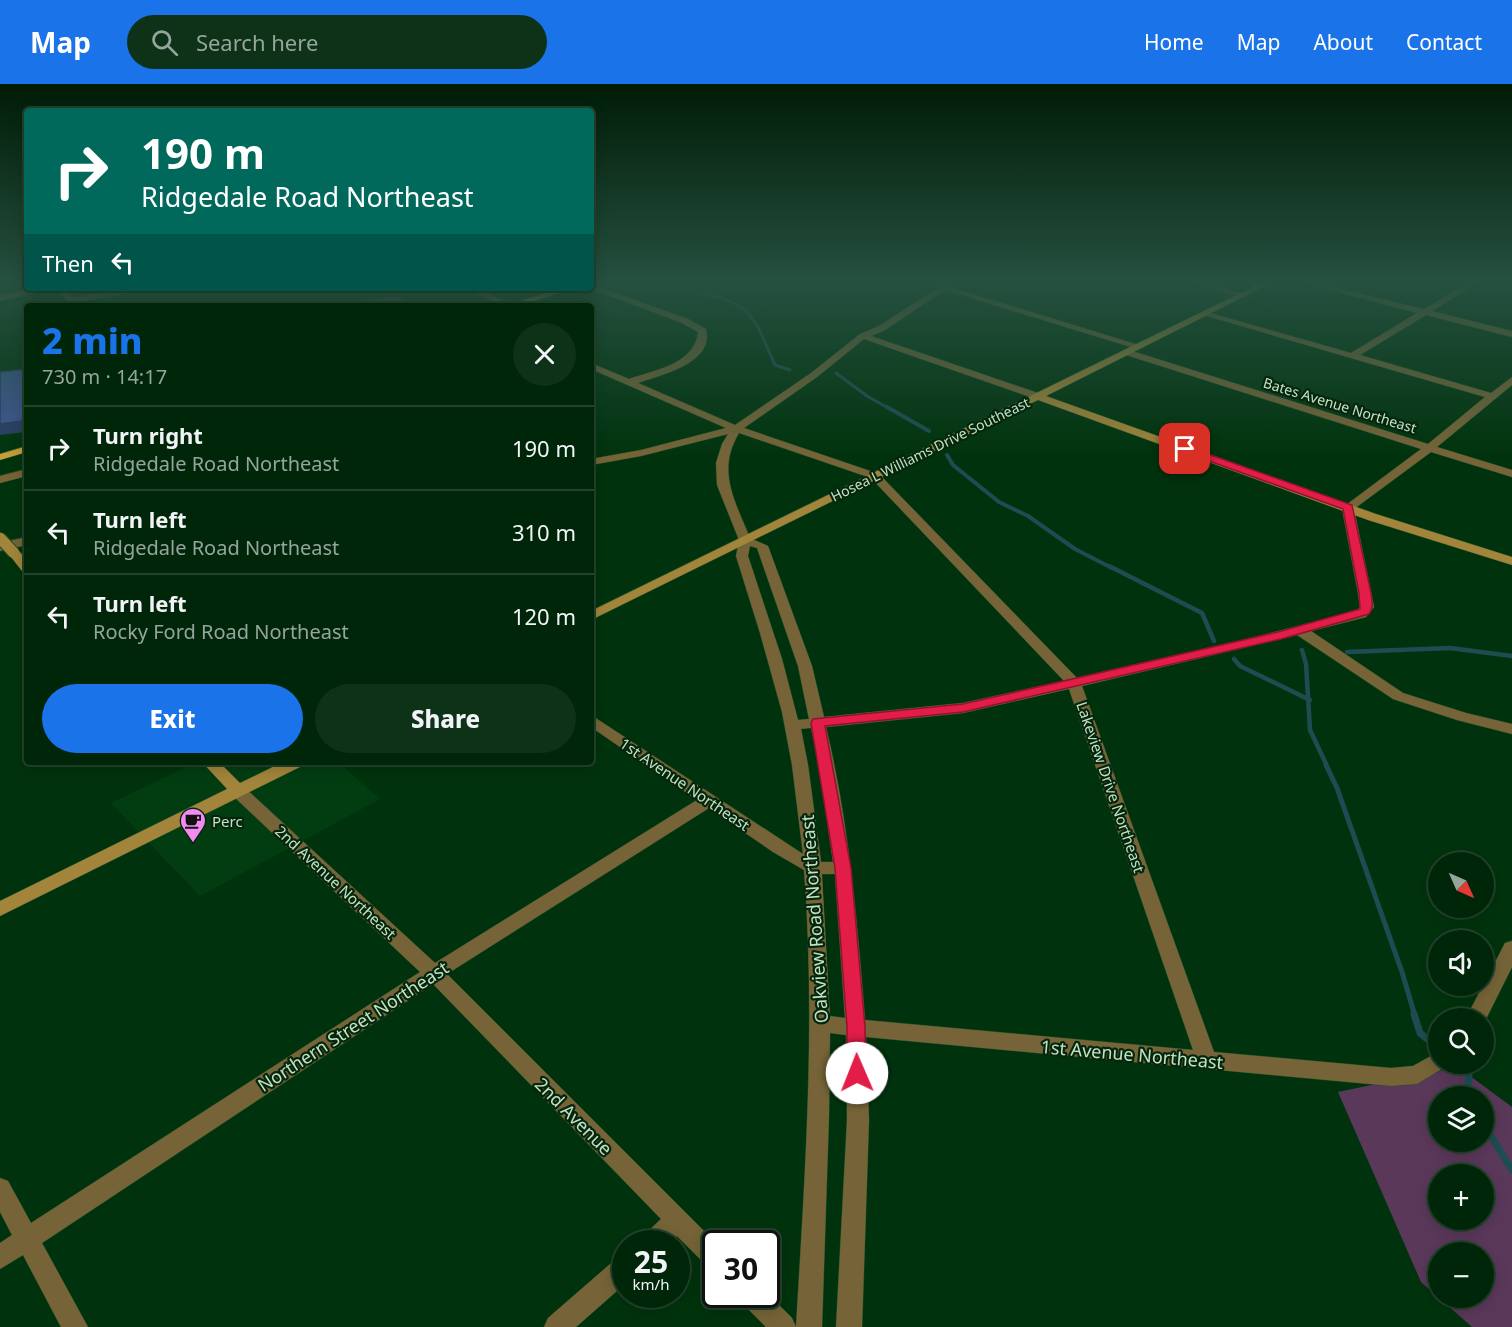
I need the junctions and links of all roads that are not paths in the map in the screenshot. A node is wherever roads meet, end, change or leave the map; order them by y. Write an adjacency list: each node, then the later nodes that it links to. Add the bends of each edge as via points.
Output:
1 (702, 340): 13 (street, via 690,358)
2 (858, 340): 16 (street)
3 (875, 340): 14 (street)
4 (1118, 340): 8 (street)
5 (1149, 340): 8 (street, Hosea L Williams Drive Southeast)
6 (1295, 340): 10 (street)
7 (1378, 340): 10 (street)
8 (1137, 346): 9 (street, Hosea L Williams Drive Southeast)
9 (1126, 352): 14 (street, Hosea L Williams Drive Southeast); 19 (street, Bates Avenue Northeast)
10 (1352, 356): 15 (street)
11 (594, 367): 13 (street)
12 (1512, 380): 15 (street)
13 (630, 382): 16 (street)
14 (1037, 396): 25 (street, Hosea L Williams Drive Southeast); 27 (street)
15 (1492, 396): 19 (street)
16 (736, 429): 17 (street); 18 (street); 25 (street)
17 (699, 438): 18 (street); 22 (street)
18 (727, 447): 29 (street, via 722,463 723,485)
19 (1429, 448): 24 (street, Bates Avenue Northeast); 27 (street)
20 (24, 450): 21 (main road)
21 (0, 457)
22 (594, 461)
23 (24, 473): 26 (street)
24 (1512, 474)
25 (875, 476): 29 (street, Hosea L Williams Drive Southeast); 36 (street, Lakeview Drive Northeast)
26 (0, 480)
27 (1348, 508): 32 (street); 35 (street, via 1367,607 1361,614)
28 (0, 538): 33 (street, bridge)
29 (746, 540): 34 (street, Hosea L Williams Drive Southeast); 38 (street, Oakview Road Northeast, via 763,547 805,666); 39 (street, Oakview Road Northeast, via 742,556 778,668)
30 (24, 542): 31 (street)
31 (0, 547)
32 (1512, 561)
33 (24, 565)
34 (594, 615)
35 (1301, 631): 36 (street); 40 (street, via 1398,696)
36 (1074, 683): 38 (street, via 963,708); 53 (street, Lakeview Drive Northeast)
37 (594, 722): 44 (street, 1st Avenue Northeast)
38 (818, 723): 39 (street); 46 (street, Oakview Road Northeast)
39 (791, 725): 45 (street, Oakview Road Northeast)
40 (1512, 729)
41 (213, 765): 43 (street)
42 (290, 765): 43 (street)
43 (238, 791): 47 (street); 49 (street, 2nd Avenue Northeast)
44 (710, 800): 45 (street, 1st Avenue Northeast); 49 (street, Northern Street Northeast)
45 (814, 868): 46 (street); 51 (street, Oakview Road Northeast)
46 (843, 868): 52 (street, Oakview Road Northeast)
47 (0, 909)
48 (1512, 948): 50 (street)
49 (434, 973): 56 (street, 2nd Avenue); 58 (street, Northern Street Northeast)
50 (1481, 1008)
51 (822, 1024): 52 (street, 1st Avenue Northeast); 66 (street, Oakview Road Northeast)
52 (856, 1027): 53 (street, 1st Avenue Northeast); 67 (street, Oakview Road Northeast, via 858,1120)
53 (1207, 1061): 54 (street, 1st Avenue Northeast, via 1391,1077 1417,1075)
54 (1428, 1068)
55 (0, 1189): 58 (street)
56 (677, 1220): 57 (street); 59 (street, 2nd Avenue)
57 (666, 1230)
58 (28, 1239): 60 (street, Northern Street Northeast); 64 (street)
59 (702, 1245)
60 (0, 1257)
61 (612, 1278): 65 (street)
62 (765, 1308): 63 (street)
63 (782, 1325)
64 (75, 1327)
65 (557, 1327)
66 (809, 1327)
67 (849, 1327)

